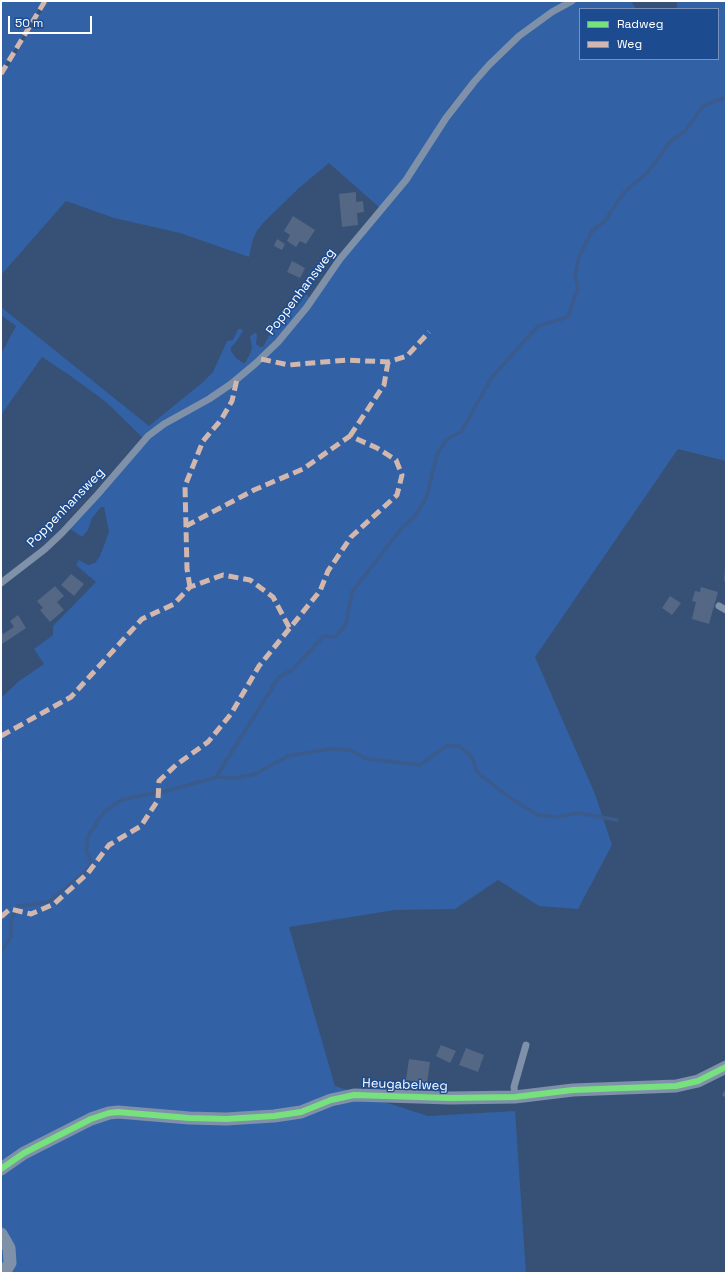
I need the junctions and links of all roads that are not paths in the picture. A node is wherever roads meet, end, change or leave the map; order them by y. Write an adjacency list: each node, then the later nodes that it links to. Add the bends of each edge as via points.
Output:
1 (572, 1): 2 (lane, Poppenhansweg, via 552,12 520,36 488,65 446,118 406,180 340,259 307,307 278,342 231,384 148,436 62,533)
2 (1, 583)
3 (526, 1044): 5 (lane, via 514,1087)
4 (726, 1067): 5 (street, Heugabelweg, via 698,1081 676,1086 573,1090)
5 (515, 1097): 6 (street, Heugabelweg, via 354,1095 331,1100 301,1112 226,1119 109,1113 91,1119 24,1153)
6 (1, 1169)
7 (1, 1234): 8 (street, via 9,1248 10,1263)
8 (4, 1273)

